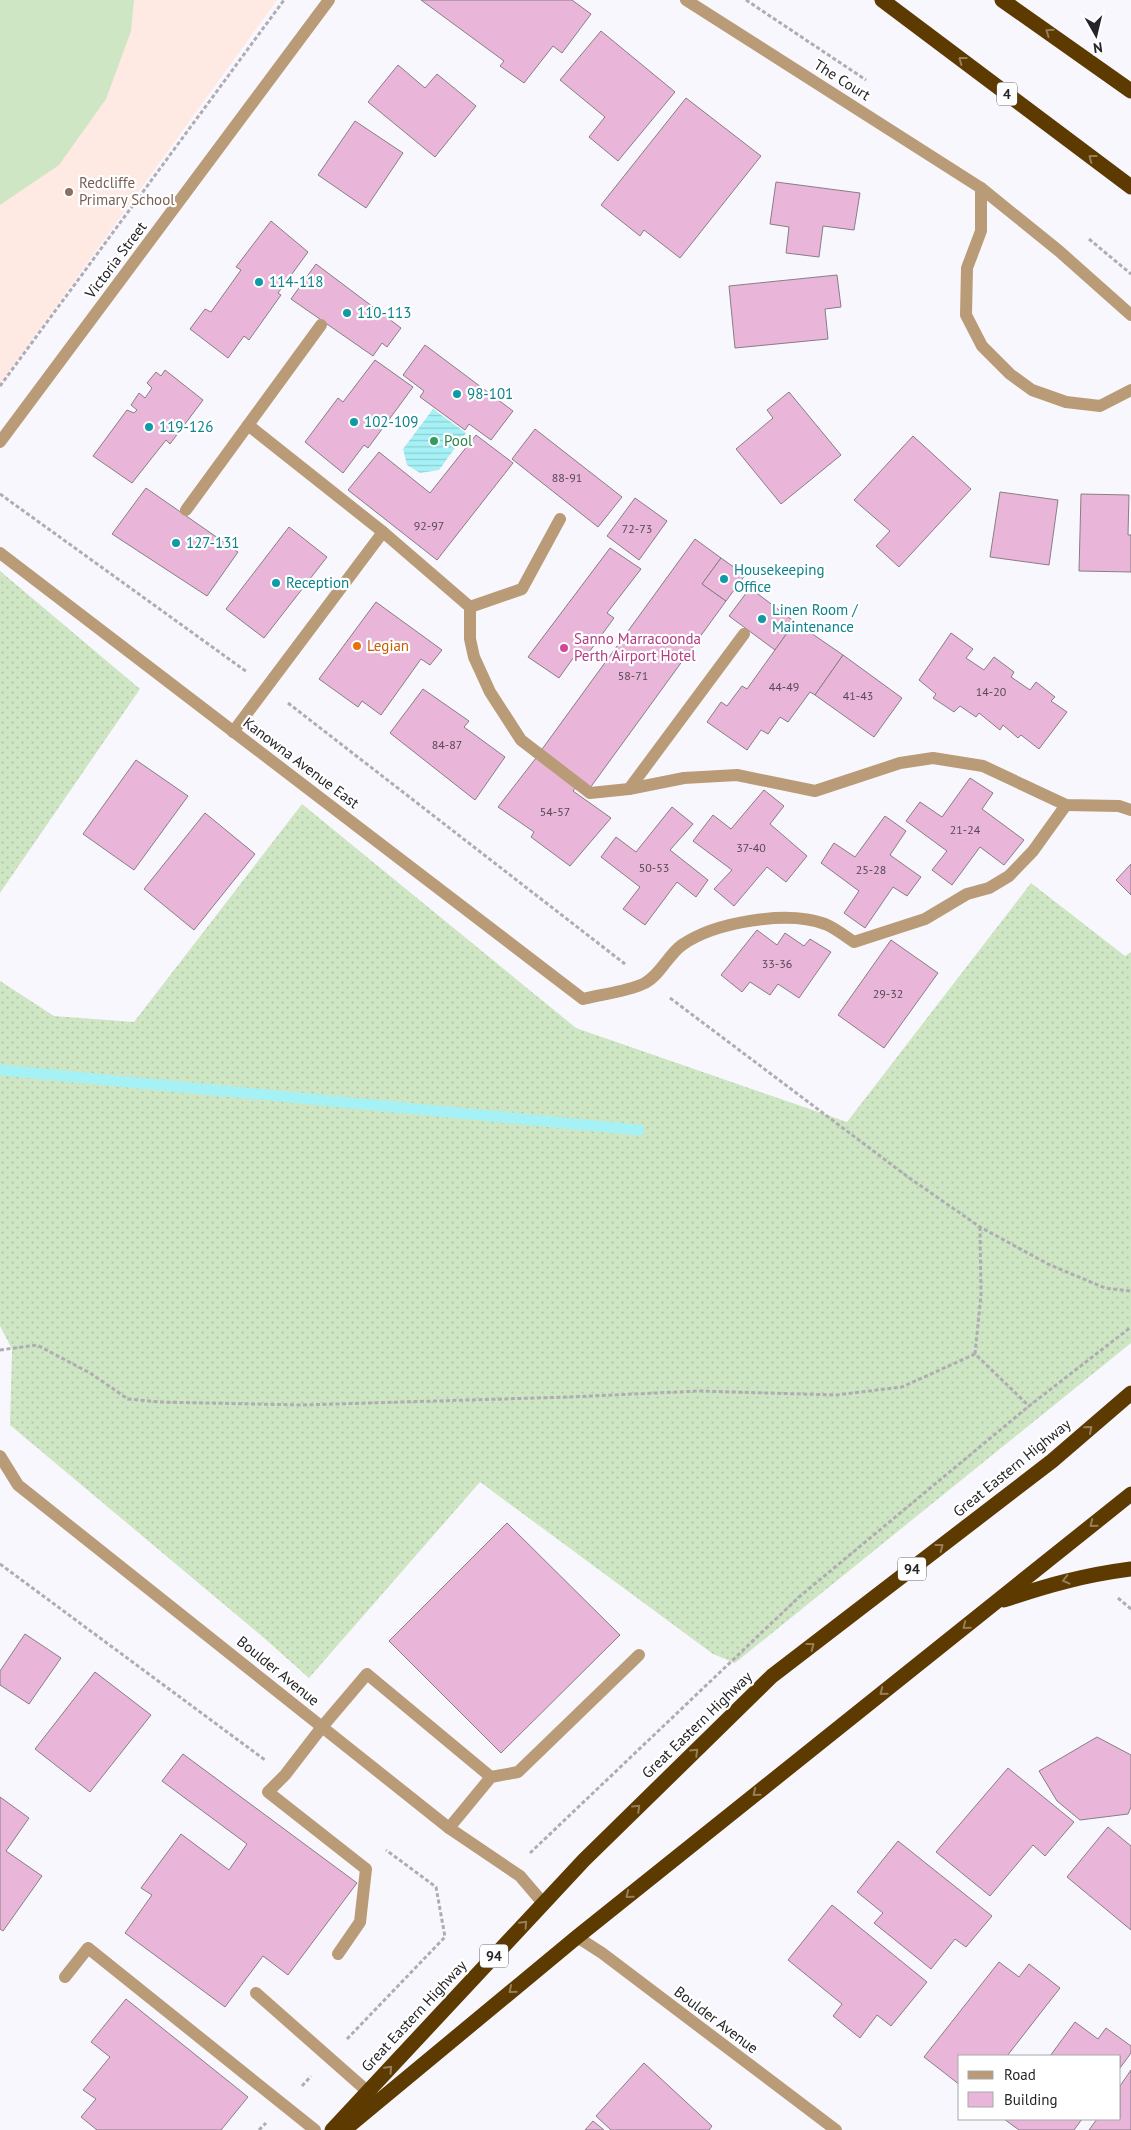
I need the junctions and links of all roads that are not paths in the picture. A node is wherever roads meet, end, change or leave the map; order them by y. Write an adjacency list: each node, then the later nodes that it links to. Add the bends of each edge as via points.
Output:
1 (329, 0): 12 (street, Victoria Street)
2 (686, 0): 7 (street, The Court)
3 (882, 0): 6 (highway, 4, one-way to 3)
4 (1002, 0): 5 (highway, one-way to 4)
5 (1131, 91)
6 (1131, 187)
7 (981, 188): 8 (street, The Court); 10 (street, via 981,231 967,268 966,315 982,346 1010,374 1032,390 1066,402 1100,406)
8 (1131, 315)
9 (321, 325): 11 (street)
10 (1131, 390)
11 (248, 425): 13 (street); 15 (street)
12 (0, 442)
13 (186, 510)
14 (560, 519): 17 (street, via 522,589)
15 (383, 532): 17 (street); 19 (street)
16 (0, 553): 19 (street, Kanowna Avenue East)
17 (470, 607): 20 (street, via 470,639 474,657 490,692 522,740 590,793)
18 (744, 634): 20 (street)
19 (233, 732): 21 (street, Kanowna Avenue East, via 583,999 639,986 655,976 682,946 713,929 750,920 797,918 826,924 854,942 925,919 968,894 989,888 1009,876 1033,851)
20 (629, 789): 21 (street, via 684,778 737,775 815,791 900,763 933,758 982,766)
21 (1066, 805): 22 (street, via 1119,806)
22 (1131, 810)
23 (1131, 1393): 32 (highway, Great Eastern Highway / 94, one-way to 23, via 772,1676 1052,1462)
24 (0, 1456): 29 (street, Boulder Avenue, via 18,1485)
25 (1131, 1494): 27 (highway, Great Eastern Highway / 94, one-way to 27)
26 (1131, 1569): 27 (highway, one-way to 27, via 1091,1574)
27 (993, 1604): 33 (highway, Great Eastern Highway / 94, one-way to 33)
28 (639, 1655): 30 (street, via 518,1772)
29 (322, 1727): 30 (street, via 367,1674); 31 (street, Boulder Avenue); 34 (street, via 268,1792 366,1868 360,1922)
30 (491, 1777): 31 (street)
31 (450, 1828): 32 (street, Boulder Avenue, via 520,1876)
32 (543, 1903): 37 (highway, Great Eastern Highway / 94, one-way to 32)
33 (577, 1937): 37 (highway, Great Eastern Highway / 94, one-way to 37); 41 (street, Boulder Avenue)
34 (338, 1954)
35 (65, 1977): 38 (street, via 88,1948)
36 (256, 1993): 37 (street)
37 (373, 2096): 39 (highway, Great Eastern Highway / 94); 40 (highway, Great Eastern Highway / 94)
38 (315, 2130)
39 (332, 2130)
40 (344, 2130)
41 (836, 2130)

